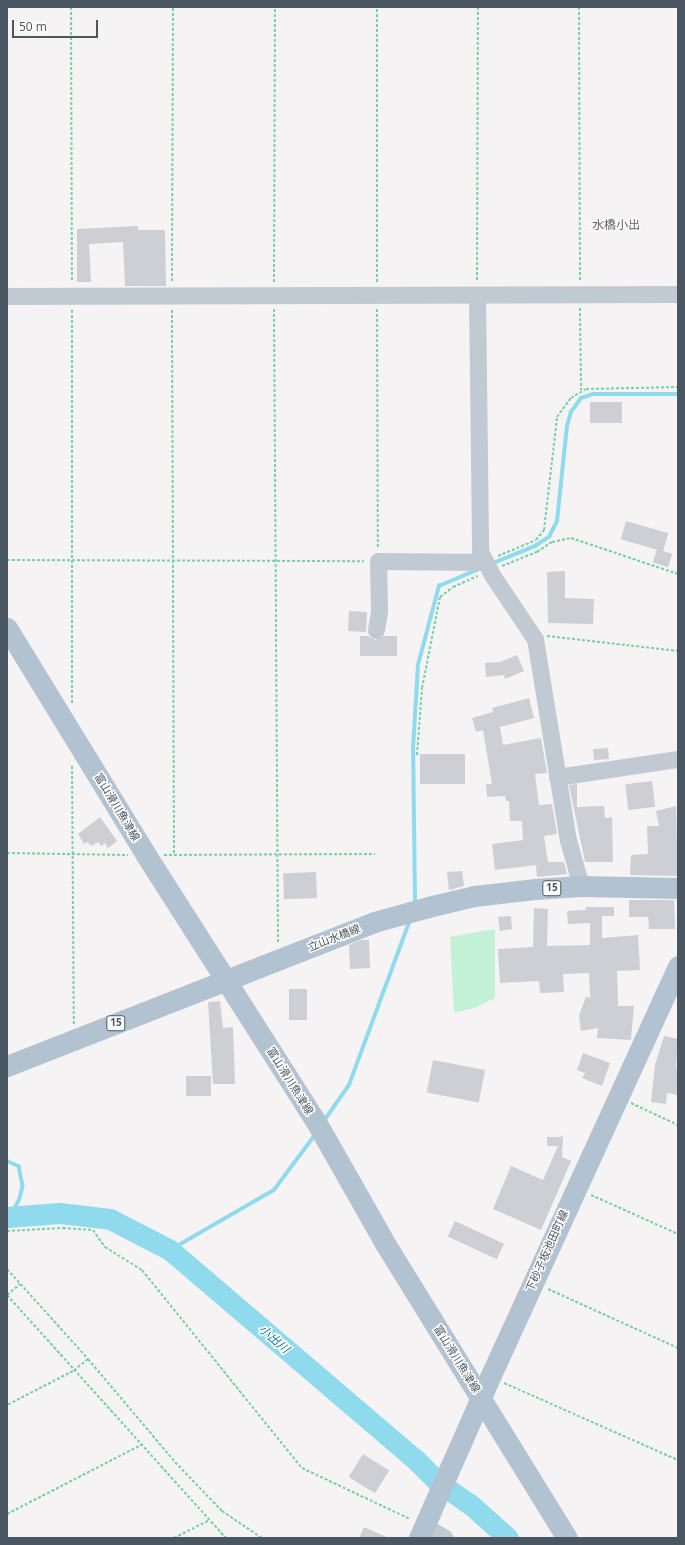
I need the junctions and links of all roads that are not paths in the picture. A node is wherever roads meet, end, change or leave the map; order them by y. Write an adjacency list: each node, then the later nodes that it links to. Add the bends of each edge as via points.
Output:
1 (678, 294): 2 (street)
2 (477, 295): 3 (street); 4 (street, via 480,551)
3 (7, 296)
4 (484, 562): 6 (street, via 378,561 379,610); 8 (street, via 535,639)
5 (7, 628): 12 (main road, 富山滑川魚津線)
6 (376, 630)
7 (678, 759): 8 (street)
8 (557, 777): 9 (street, via 568,840)
9 (581, 886): 10 (main road, 立山水橋線 / 15); 12 (main road, 立山水橋線 / 15, via 474,896 428,907 374,922)
10 (678, 888)
11 (678, 966): 14 (main road, 下砂子坂池田町線)
12 (224, 980): 13 (main road, 立山水橋線 / 15); 14 (main road, 富山滑川魚津線, via 314,1120 386,1245)
13 (7, 1066)
14 (482, 1398): 15 (main road, 下砂子坂池田町線); 17 (main road, 富山滑川魚津線)
15 (422, 1532): 16 (street)
16 (444, 1538)
17 (567, 1538)

